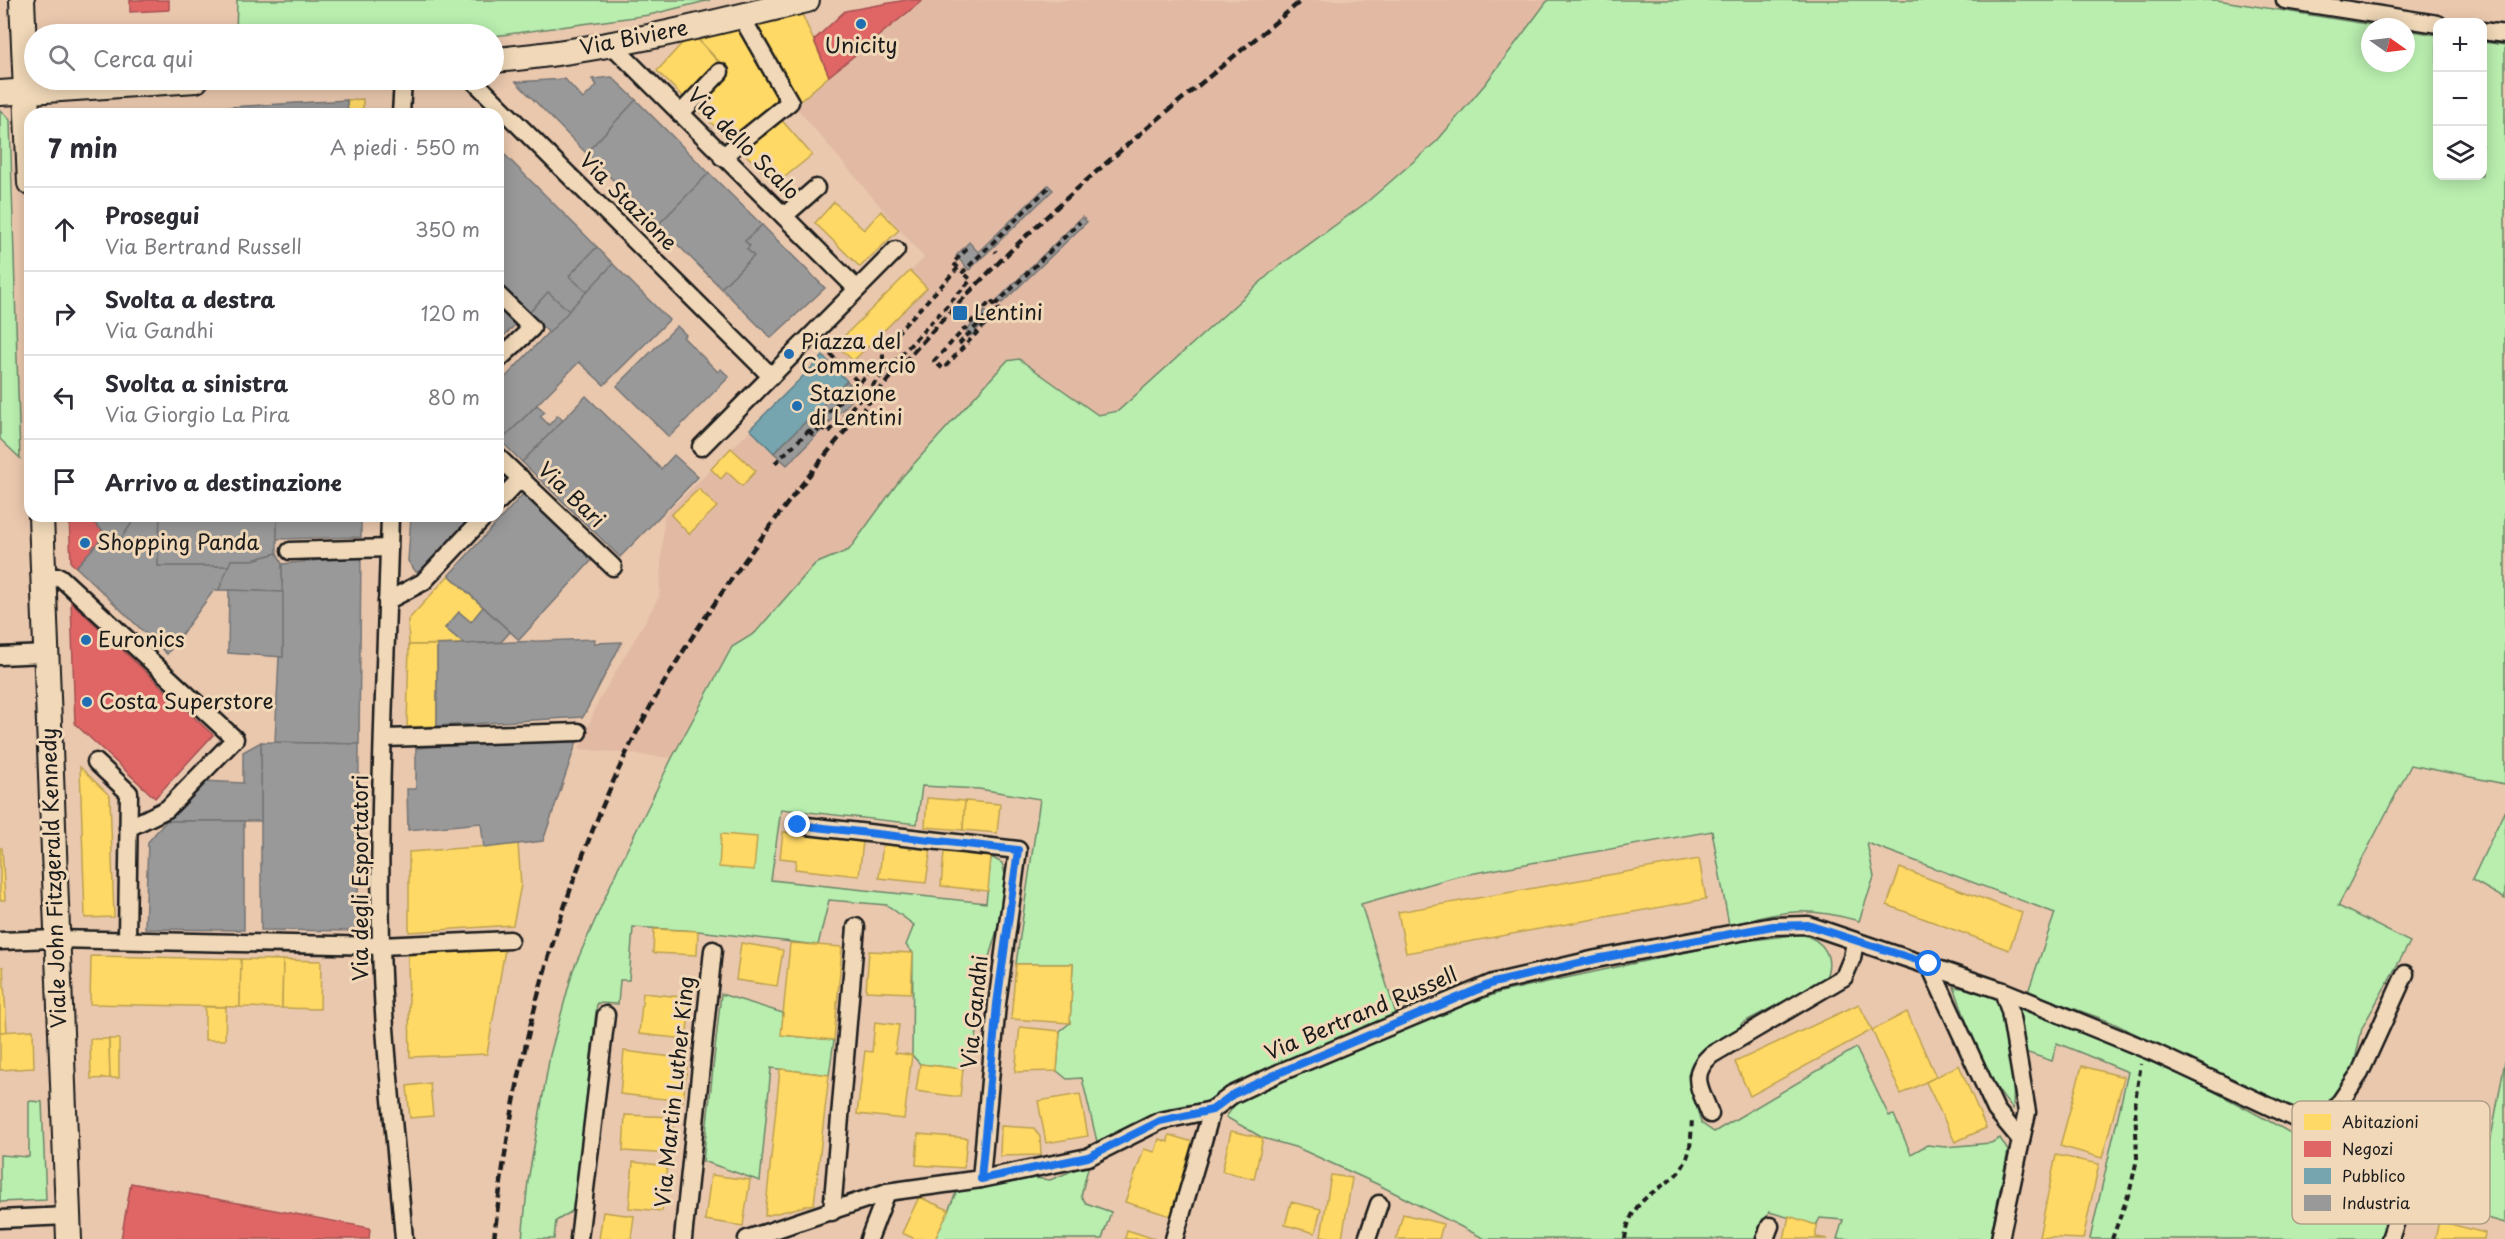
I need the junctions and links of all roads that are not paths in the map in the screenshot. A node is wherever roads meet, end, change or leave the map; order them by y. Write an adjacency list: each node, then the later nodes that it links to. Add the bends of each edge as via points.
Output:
1 (22, 0): 8 (main road)
2 (807, 0): 4 (main road, Via Biviere)
3 (2285, 0): 5 (street)
4 (741, 16): 9 (main road, Via Biviere); 22 (street, via 790,102)
5 (2433, 23)
6 (2487, 32): 7 (street)
7 (2505, 34)
8 (24, 36)
9 (610, 43): 10 (main road, Via Biviere); 21 (street, Via dello Scalo)
10 (504, 59)
11 (720, 72): 21 (street)
12 (42, 90): 15 (main road)
13 (402, 90): 18 (street)
14 (483, 90): 19 (street, Via Stazione)
15 (27, 91): 16 (main road); 17 (main road)
16 (0, 93)
17 (28, 108)
18 (401, 108)
19 (501, 108)
20 (504, 111): 29 (street, Via Stazione)
21 (680, 114): 22 (street, Via dello Scalo)
22 (722, 157): 24 (street, Via dello Scalo)
23 (816, 188): 24 (street)
24 (784, 216): 26 (street, Via dello Scalo)
25 (896, 250): 26 (street)
26 (851, 283): 29 (street, via 811,335)
27 (504, 301): 28 (street, via 532,328)
28 (504, 354)
29 (771, 376): 30 (street)
30 (701, 447)
31 (504, 463): 32 (street, Via Bari)
32 (520, 478): 33 (street); 39 (street, Via Bari)
33 (504, 495)
34 (41, 522): 40 (main road, Viale John Fitzgerald Kennedy)
35 (390, 522): 37 (street, Via degli Esportatori)
36 (479, 522): 41 (street, via 423,582)
37 (389, 548): 38 (street); 41 (street, Via degli Esportatori)
38 (290, 551)
39 (613, 567)
40 (43, 577): 42 (main road, Viale John Fitzgerald Kennedy); 48 (street, via 60,577 236,739 167,809)
41 (387, 601): 45 (street, Via degli Esportatori)
42 (46, 654): 43 (street); 50 (main road, Viale John Fitzgerald Kennedy)
43 (0, 656)
44 (578, 732): 45 (street)
45 (384, 738): 55 (street, Via degli Esportatori)
46 (96, 762): 48 (street, via 129,793)
47 (798, 825): 66 (street, Via Gandhi, via 1018,850 997,1004)
48 (128, 828): 51 (street)
49 (856, 927): 69 (street)
50 (56, 939): 51 (street); 53 (street); 72 (main road, Viale John Fitzgerald Kennedy)
51 (127, 940): 55 (street)
52 (510, 940): 55 (street)
53 (0, 941)
54 (1855, 942): 57 (street, Via Bertrand Russell); 62 (street, Via Bertrand Russell, via 1808,925 1773,926 1493,983 1281,1072 1232,1095); 63 (street, via 1844,977 1711,1055 1699,1066 1697,1077)
55 (381, 946): 73 (street, Via degli Esportatori)
56 (712, 950): 75 (street, Via Martin Luther King)
57 (1929, 964): 59 (street, Via Bertrand Russell); 65 (street, via 1996,1110)
58 (2405, 974): 61 (street, Via Bertrand Russell, via 2360,1073)
59 (2003, 991): 64 (street, Via Bertrand Russell, via 2144,1049); 65 (street, via 2027,1112)
60 (606, 1015): 74 (street)
61 (2341, 1101)
62 (1212, 1110): 66 (street, Via Bertrand Russell, via 1160,1121 1088,1157); 78 (street)
63 (1710, 1114)
64 (2292, 1117)
65 (2021, 1140): 80 (street)
66 (981, 1179): 67 (street, Via Bertrand Russell)
67 (887, 1192): 69 (street, Via Bertrand Russell); 77 (street)
68 (1379, 1204): 79 (street)
69 (832, 1212): 76 (street, Via Bertrand Russell)
70 (0, 1219): 72 (street)
71 (2395, 1224): 81 (street)
72 (68, 1227)
73 (404, 1239)
74 (579, 1239)
75 (683, 1239)
76 (747, 1239)
77 (869, 1239)
78 (1174, 1239)
79 (1366, 1239)
80 (2000, 1239)
81 (2390, 1239)

